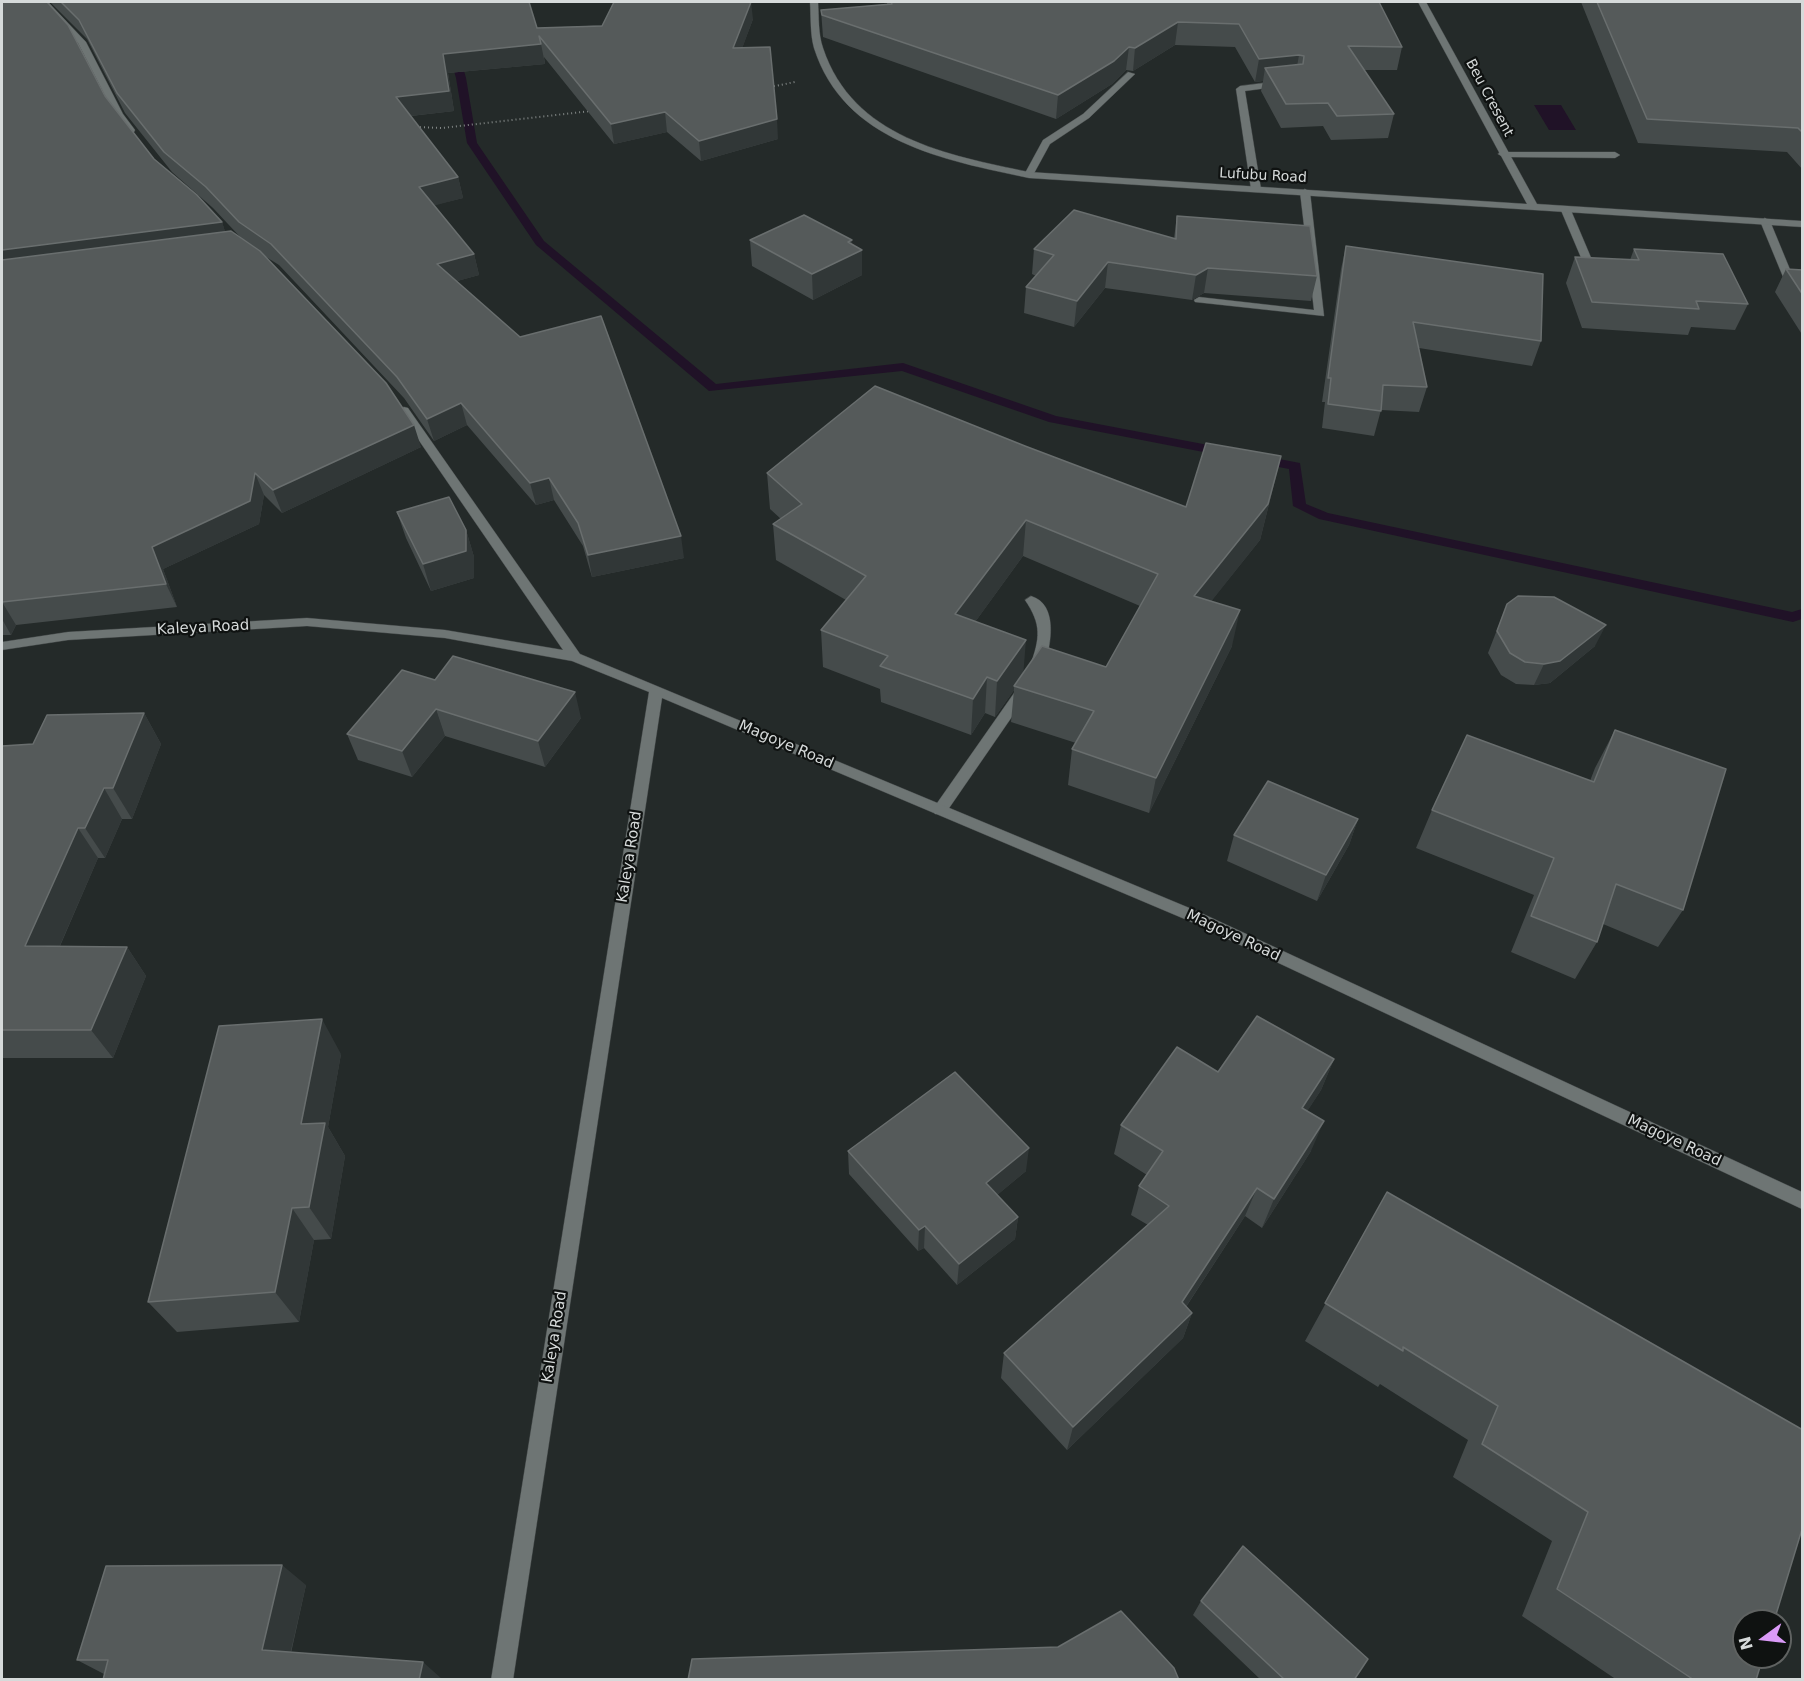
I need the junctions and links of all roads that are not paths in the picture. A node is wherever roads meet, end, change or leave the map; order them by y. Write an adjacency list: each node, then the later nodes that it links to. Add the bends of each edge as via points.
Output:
1 (44, 2): 6 (street, via 82,42 119,115)
2 (814, 2): 9 (street, Lufubu Road, via 813,28 829,75 846,102 884,132 955,160)
3 (1422, 2): 7 (street, Beu Cresent)
4 (1131, 74): 9 (street, via 1086,116 1046,142)
5 (1295, 83): 10 (street, via 1240,89)
6 (140, 141)
7 (1503, 154): 8 (street); 12 (street, Beu Cresent)
8 (1615, 155)
9 (1029, 175): 10 (street, Lufubu Road)
10 (1256, 189): 11 (street, Lufubu Road)
11 (1305, 192): 12 (street, Lufubu Road); 18 (street, via 1320,314)
12 (1533, 206): 13 (street, Lufubu Road)
13 (1565, 208): 14 (street, Lufubu Road); 16 (street)
14 (1765, 221): 15 (street, Lufubu Road); 17 (street)
15 (1803, 224)
16 (1590, 267)
17 (1791, 284)
18 (1199, 300)
19 (398, 402): 22 (street)
20 (1031, 600): 24 (street, via 1041,610 1045,629 1033,676)
21 (2, 646): 22 (street, Kaleya Road, via 68,636 307,622 445,634)
22 (575, 657): 23 (street, Kaleya Road)
23 (656, 690): 24 (street, Magoye Road); 26 (street, Kaleya Road)
24 (940, 810): 25 (street, Magoye Road, via 1193,916)
25 (1803, 1201)
26 (502, 1680)

